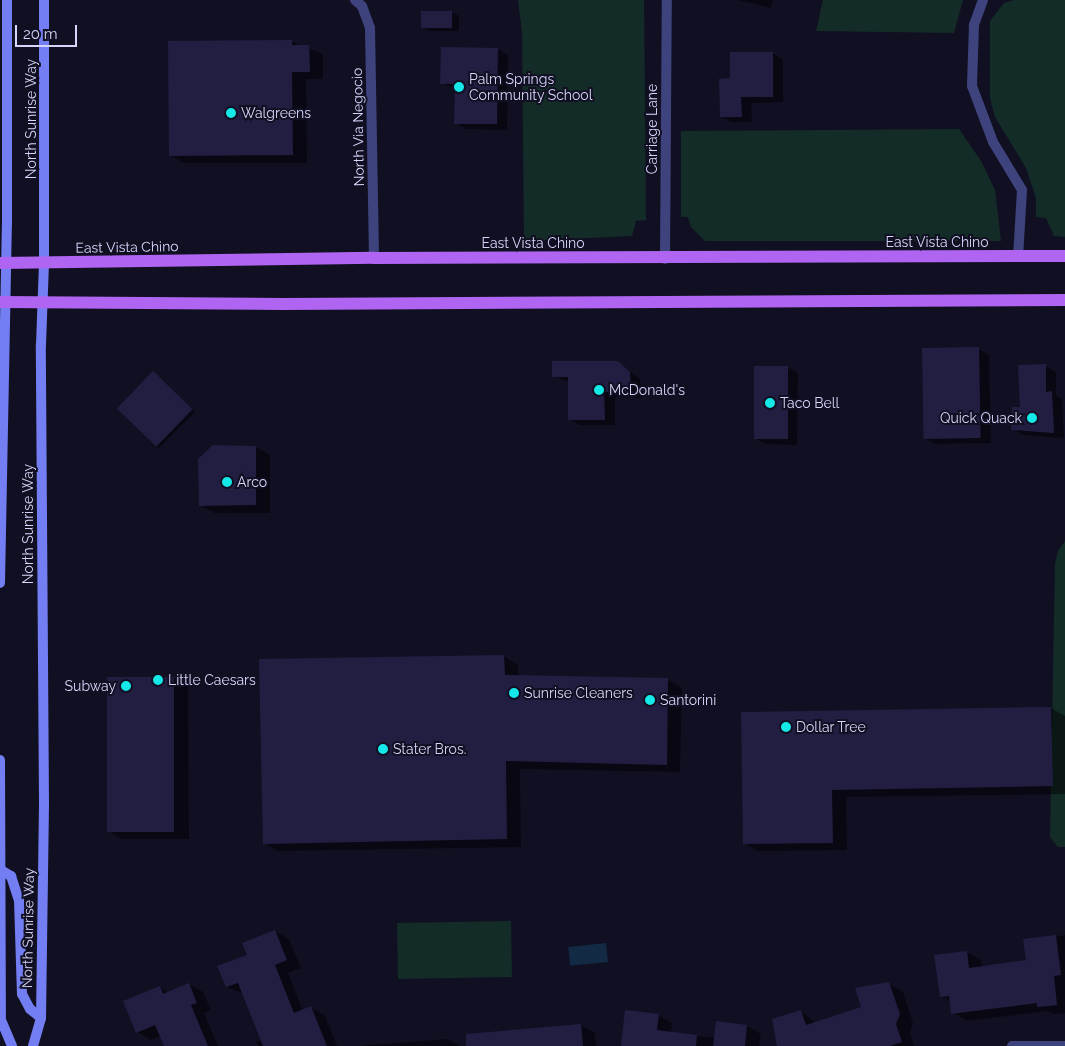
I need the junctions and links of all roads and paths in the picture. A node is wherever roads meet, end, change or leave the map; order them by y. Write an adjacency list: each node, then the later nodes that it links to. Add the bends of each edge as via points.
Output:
1 (7, 0): 10 (main road, North Sunrise Way)
2 (44, 0): 11 (main road, North Sunrise Way)
3 (355, 0): 8 (street, North Via Negocio, via 362,6 370,28)
4 (667, 0): 9 (street, Carriage Lane)
5 (983, 0): 7 (street, via 974,25 972,86 992,142 1022,190)
6 (1065, 256): 7 (main road, East Vista Chino)
7 (1018, 257): 9 (main road, East Vista Chino)
8 (374, 258): 9 (main road, East Vista Chino); 11 (main road, East Vista Chino)
9 (665, 259)
10 (3, 263): 11 (main road, East Vista Chino); 13 (main road, North Sunrise Way)
11 (44, 264): 14 (main road, North Sunrise Way)
12 (1065, 300): 14 (main road)
13 (3, 302): 14 (main road); 15 (main road, North Sunrise Way)
14 (41, 303): 18 (main road, North Sunrise Way, via 44,804)
15 (0, 583)
16 (0, 760): 17 (main road, North Sunrise Way)
17 (1, 870): 18 (main road, via 11,876 19,900 22,994 30,1009); 19 (main road, North Sunrise Way, via 1,1020)
18 (41, 1018): 20 (main road, North Sunrise Way)
19 (12, 1046)
20 (33, 1046)
21 (1012, 1046): 22 (street)
22 (1065, 1046)

